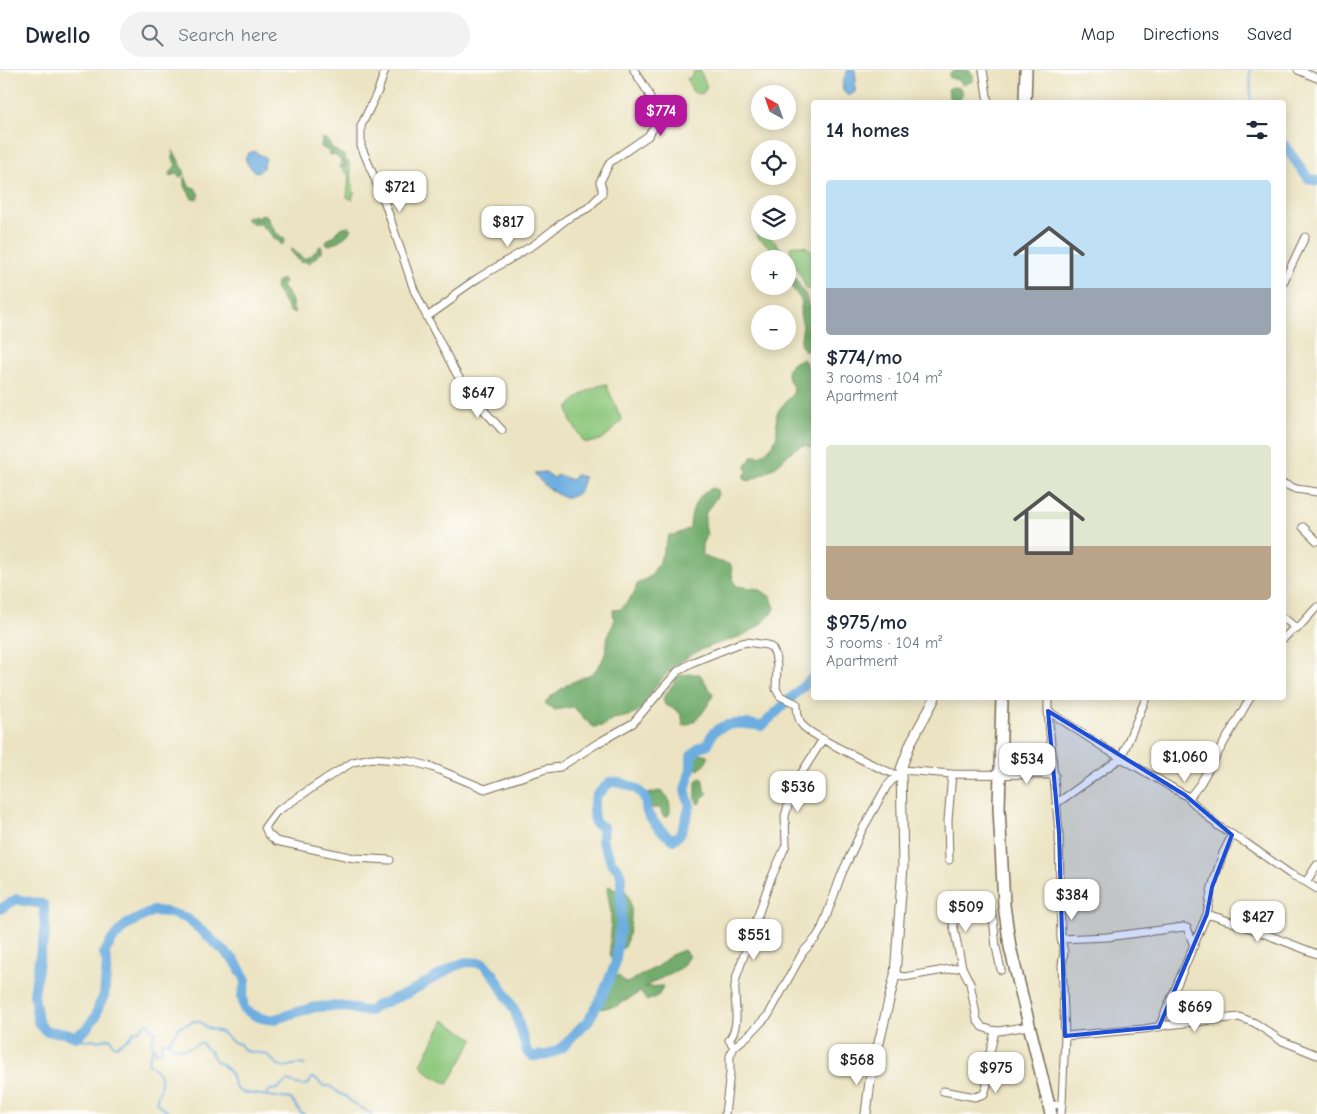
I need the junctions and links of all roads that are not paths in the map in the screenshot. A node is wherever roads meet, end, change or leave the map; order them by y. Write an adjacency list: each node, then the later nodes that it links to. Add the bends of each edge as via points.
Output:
1 (384, 70): 11 (street, via 361,126 361,146)
2 (634, 70): 11 (street, via 648,92 658,121 648,136 610,162 600,182 602,194 588,208 567,218 535,244 462,289)
3 (983, 70): 7 (street)
4 (1026, 70): 8 (main road)
5 (1298, 70): 6 (street)
6 (1317, 78)
7 (988, 100)
8 (1025, 100)
9 (1305, 237): 10 (street)
10 (1286, 277)
11 (427, 317): 12 (street, via 469,394)
12 (502, 430)
13 (1286, 485): 14 (street)
14 (1317, 492)
15 (1303, 527): 16 (street)
16 (1317, 542)
17 (1317, 607): 19 (street)
18 (1286, 620): 19 (street)
19 (1297, 630): 20 (street)
20 (1286, 636)
21 (934, 700): 29 (street, via 911,742)
22 (1002, 700): 31 (main road)
23 (1048, 700): 26 (street)
24 (1145, 700): 28 (street)
25 (1249, 700): 33 (street)
26 (1048, 711): 28 (street); 32 (street)
27 (823, 739): 29 (street); 36 (street, via 804,727 797,704 780,696 776,690 777,666 772,648 768,644 747,642 692,662 670,680 633,723 560,767 485,789 432,767 410,761 372,758 353,762 291,801 272,816 265,827 276,842 354,858); 52 (street, via 794,786 785,816 786,845 737,975 734,1033 729,1040)
28 (1121, 758): 33 (street); 34 (street)
29 (900, 773): 30 (street); 47 (street, via 903,858); 52 (street, via 887,786 862,830 816,938 803,952 769,1014)
30 (952, 774): 31 (street); 37 (street)
31 (1000, 774): 32 (street); 48 (main road, via 1004,905 1010,947)
32 (1055, 775): 34 (street)
33 (1189, 798): 35 (street)
34 (1057, 803): 42 (street)
35 (1232, 835): 39 (street); 41 (street, via 1214,878)
36 (390, 860)
37 (949, 860)
38 (1317, 866): 39 (street)
39 (1306, 882): 40 (street)
40 (1317, 890)
41 (1207, 914): 43 (street); 44 (street)
42 (1061, 939): 43 (street, via 1184,927); 51 (street)
43 (1194, 946): 49 (street)
44 (1317, 954)
45 (962, 967): 46 (street, via 954,918 986,909 993,913); 47 (street, via 904,977); 50 (street, via 970,983 976,1020)
46 (1002, 970)
47 (895, 975): 58 (street, via 870,1081)
48 (1029, 1026): 50 (street); 56 (main road)
49 (1159, 1027): 51 (street); 53 (street, via 1239,1018)
50 (995, 1031): 54 (street, via 984,1094 975,1097)
51 (1065, 1036): 55 (street)
52 (734, 1047): 57 (street, via 730,1056)
53 (1317, 1055)
54 (943, 1091)
55 (1062, 1103): 56 (street); 59 (street)
56 (1050, 1110)
57 (725, 1114)
58 (866, 1114)
59 (1061, 1114)

